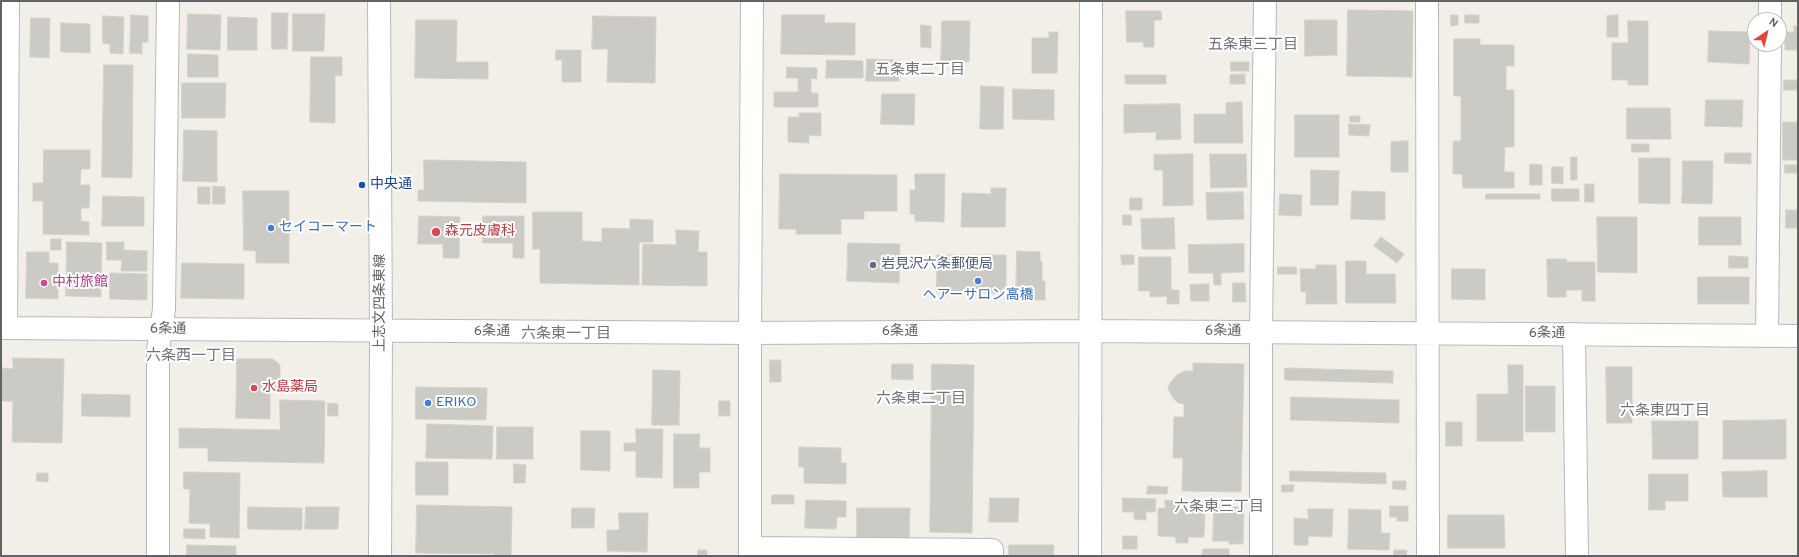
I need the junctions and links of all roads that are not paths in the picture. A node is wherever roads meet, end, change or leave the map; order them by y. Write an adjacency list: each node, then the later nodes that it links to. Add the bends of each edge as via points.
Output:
1 (8, 1): 11 (street)
2 (168, 1): 12 (street, via 164,309)
3 (379, 1): 14 (street, 上志文四条東線)
4 (752, 1): 15 (street)
5 (1091, 1): 13 (street)
6 (1265, 1): 16 (street)
7 (1427, 1): 17 (street)
8 (1770, 1): 9 (street)
9 (1770, 12)
10 (1770, 52): 19 (street)
11 (3, 328): 12 (street, 6条通)
12 (161, 330): 14 (street, 6条通); 22 (street, via 158,350)
13 (1090, 330): 15 (street, 6条通); 16 (street, 6条通); 25 (street)
14 (381, 332): 15 (street, 6条通); 23 (street, 上志文四条東線)
15 (750, 333): 21 (street)
16 (1261, 333): 17 (street, 6条通); 26 (street)
17 (1428, 334): 18 (street, 6条通); 27 (street)
18 (1574, 334): 19 (street, 6条通); 28 (street)
19 (1767, 336): 20 (street, 6条通)
20 (1798, 336)
21 (750, 552): 24 (street, via 992,550)
22 (158, 556)
23 (380, 556)
24 (992, 556)
25 (1090, 556)
26 (1261, 556)
27 (1428, 556)
28 (1577, 556)

